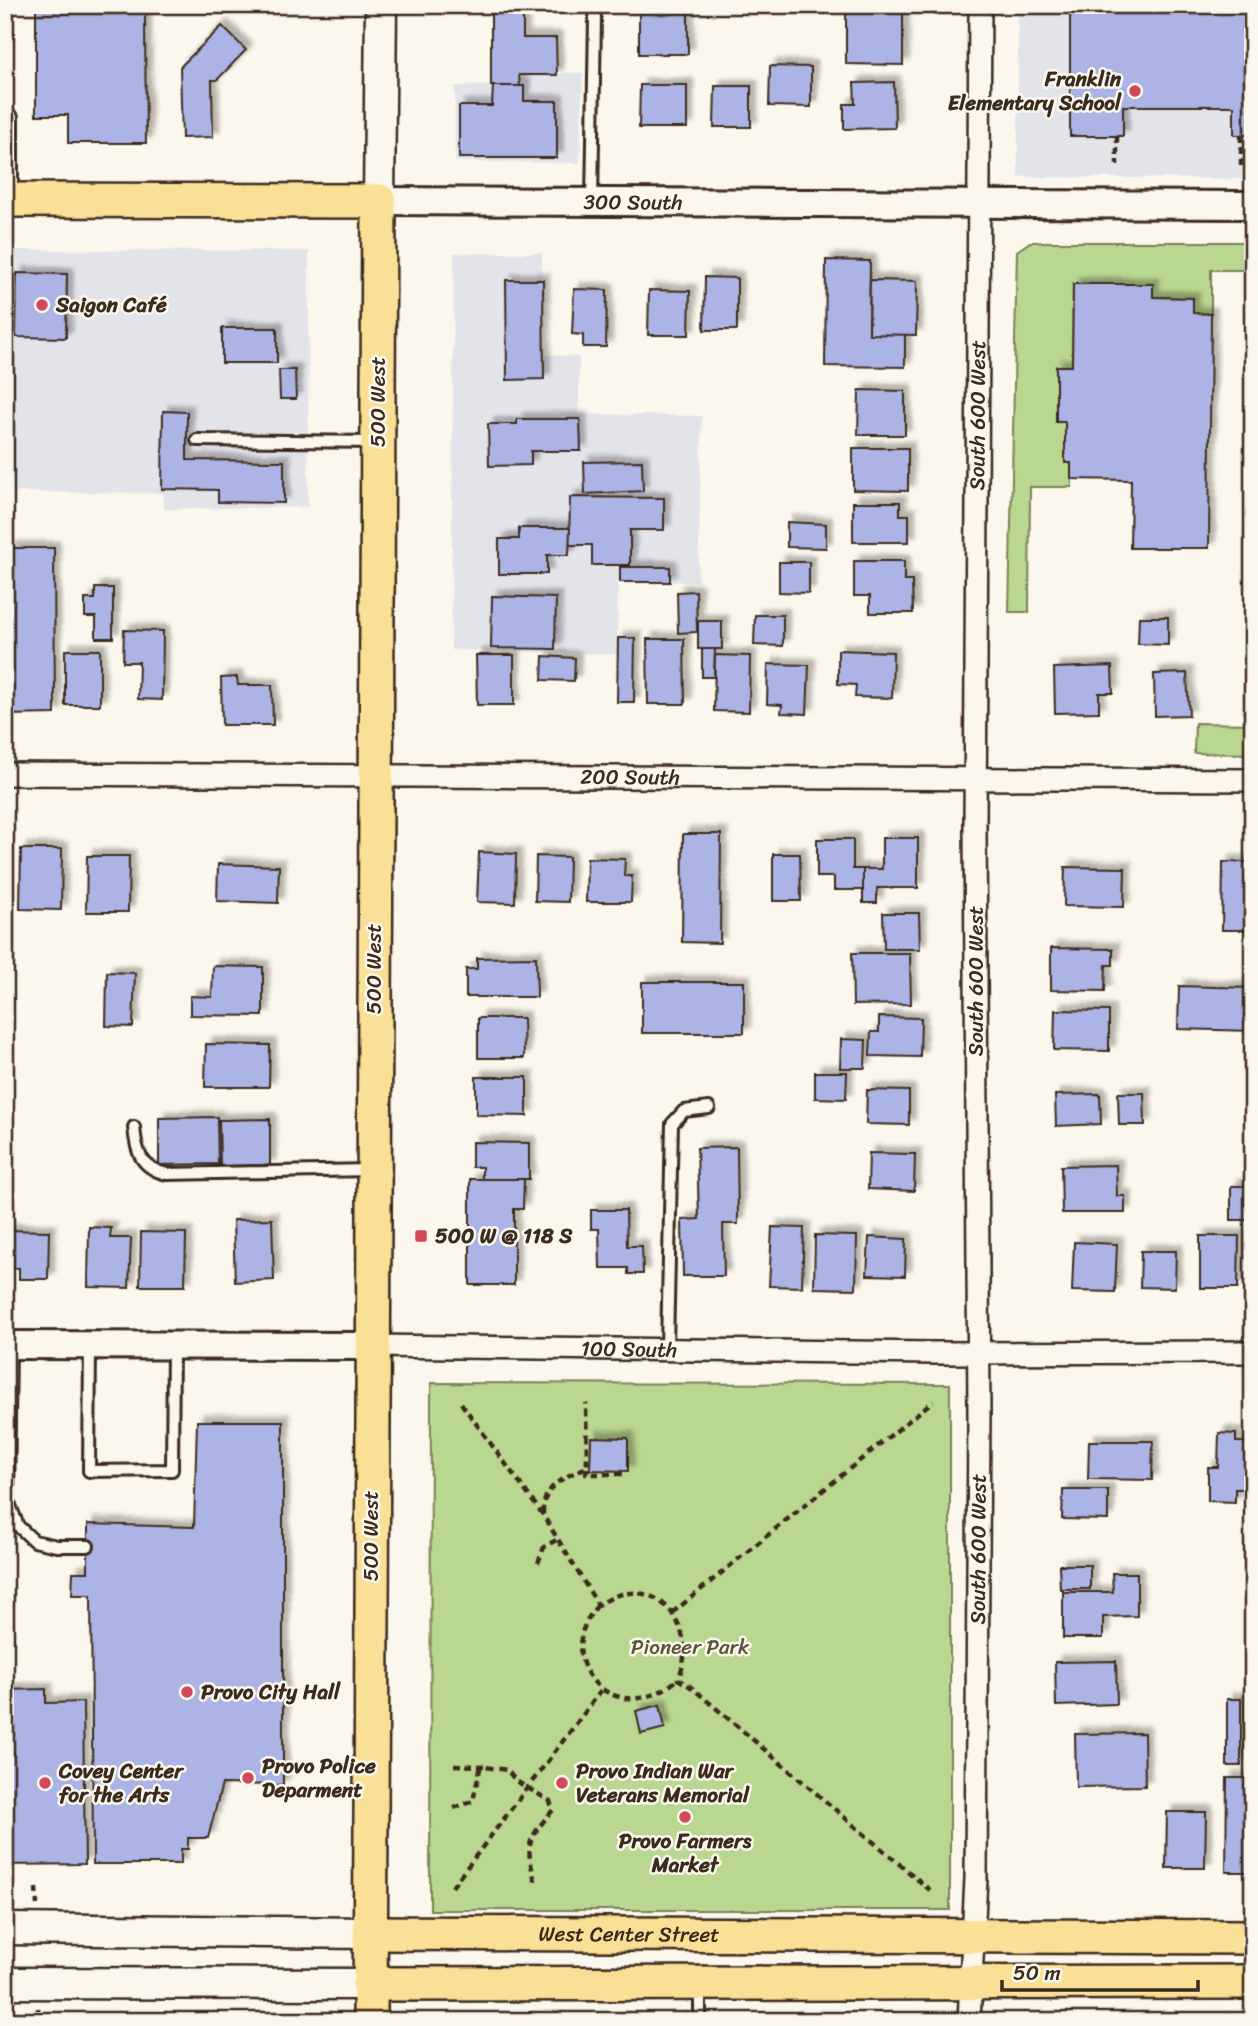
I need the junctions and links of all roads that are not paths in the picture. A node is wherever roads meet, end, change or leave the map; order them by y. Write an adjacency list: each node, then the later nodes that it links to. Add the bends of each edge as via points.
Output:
1 (381, 5): 5 (main road, 500 West)
2 (980, 5): 8 (street, South 600 West)
3 (595, 17): 7 (lane)
4 (5, 117): 6 (lane, via 12,117)
5 (379, 201): 6 (main road, 300 South); 7 (street, 300 South); 11 (main road, 500 West)
6 (8, 202)
7 (592, 202): 8 (street, 300 South)
8 (979, 204): 9 (street, 300 South); 14 (street, South 600 West)
9 (1253, 205)
10 (197, 440): 11 (lane)
11 (378, 442): 13 (main road, 500 West)
12 (5, 774): 13 (street, 200 South)
13 (376, 776): 14 (street, 200 South); 18 (main road, 500 West)
14 (976, 778): 15 (street, 200 South); 24 (street, South 600 West)
15 (1253, 780)
16 (709, 1108): 23 (lane, via 684,1111 672,1124)
17 (134, 1127): 18 (lane, via 140,1158 150,1169 167,1174)
18 (373, 1170): 22 (main road, 500 West)
19 (7, 1345): 20 (street, 100 South); 26 (lane, via 8,1500 18,1526 34,1541)
20 (90, 1346): 21 (street, 100 South); 21 (lane, via 89,1471 172,1471)
21 (173, 1346): 22 (street, 100 South)
22 (372, 1346): 23 (street, 100 South); 28 (main road, 500 West)
23 (667, 1347): 24 (street, 100 South)
24 (979, 1352): 25 (street, 100 South); 30 (street, South 600 West, via 976,1878)
25 (1253, 1352)
26 (88, 1546)
27 (5, 1929): 28 (main road, West Center Street)
28 (370, 1933): 30 (main road, West Center Street); 33 (main road, 500 West)
29 (1253, 1937): 30 (main road, West Center Street)
30 (971, 1959): 31 (main road, West Center Street); 34 (main road, West Center Street); 37 (street, South 600 West)
31 (1253, 1982)
32 (5, 1983): 33 (main road, West Center Street)
33 (369, 1984): 34 (main road, West Center Street); 35 (main road, 500 West)
34 (700, 1985): 36 (lane)
35 (370, 2021)
36 (700, 2021)
37 (970, 2021)

